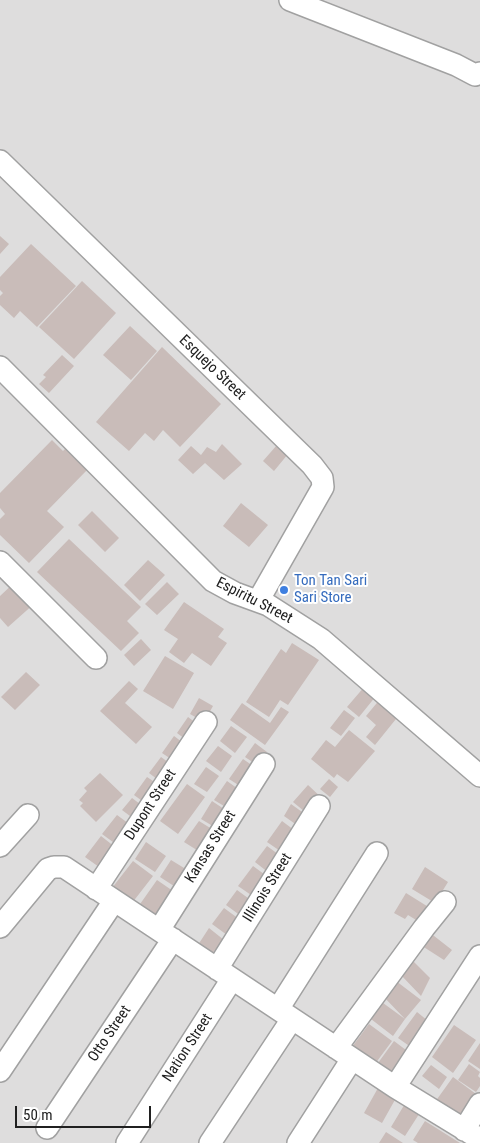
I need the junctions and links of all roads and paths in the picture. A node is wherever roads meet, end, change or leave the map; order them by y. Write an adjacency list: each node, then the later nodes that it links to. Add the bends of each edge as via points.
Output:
1 (290, 0): 2 (street, via 475,75)
2 (480, 73)
3 (0, 161): 6 (street, Esquejo Street, via 322,478 323,487)
4 (0, 367): 6 (street, Espiritu Street, via 213,581)
5 (0, 562): 7 (street)
6 (258, 601): 10 (street, Espiritu Street, via 321,638)
7 (96, 658)
8 (206, 722): 15 (street, Dupont Street)
9 (264, 764): 19 (street, Kansas Street)
10 (480, 776)
11 (319, 806): 21 (street, Illinois Street)
12 (28, 815): 13 (street)
13 (0, 846)
14 (377, 853): 22 (street)
15 (96, 889): 16 (street); 18 (street, via 64,867 48,869)
16 (114, 900): 19 (street); 24 (street)
17 (445, 902): 23 (street, via 424,928)
18 (0, 927)
19 (166, 935): 21 (street); 27 (street, Otto Street)
20 (480, 956): 25 (street)
21 (225, 974): 22 (street); 29 (street, Nation Street)
22 (285, 1014): 23 (street); 30 (street)
23 (344, 1053): 25 (street); 31 (street)
24 (3, 1060)
25 (396, 1087): 28 (street)
26 (480, 1104): 28 (street)
27 (47, 1128)
28 (472, 1134)
29 (127, 1143)
30 (210, 1143)
31 (298, 1143)

